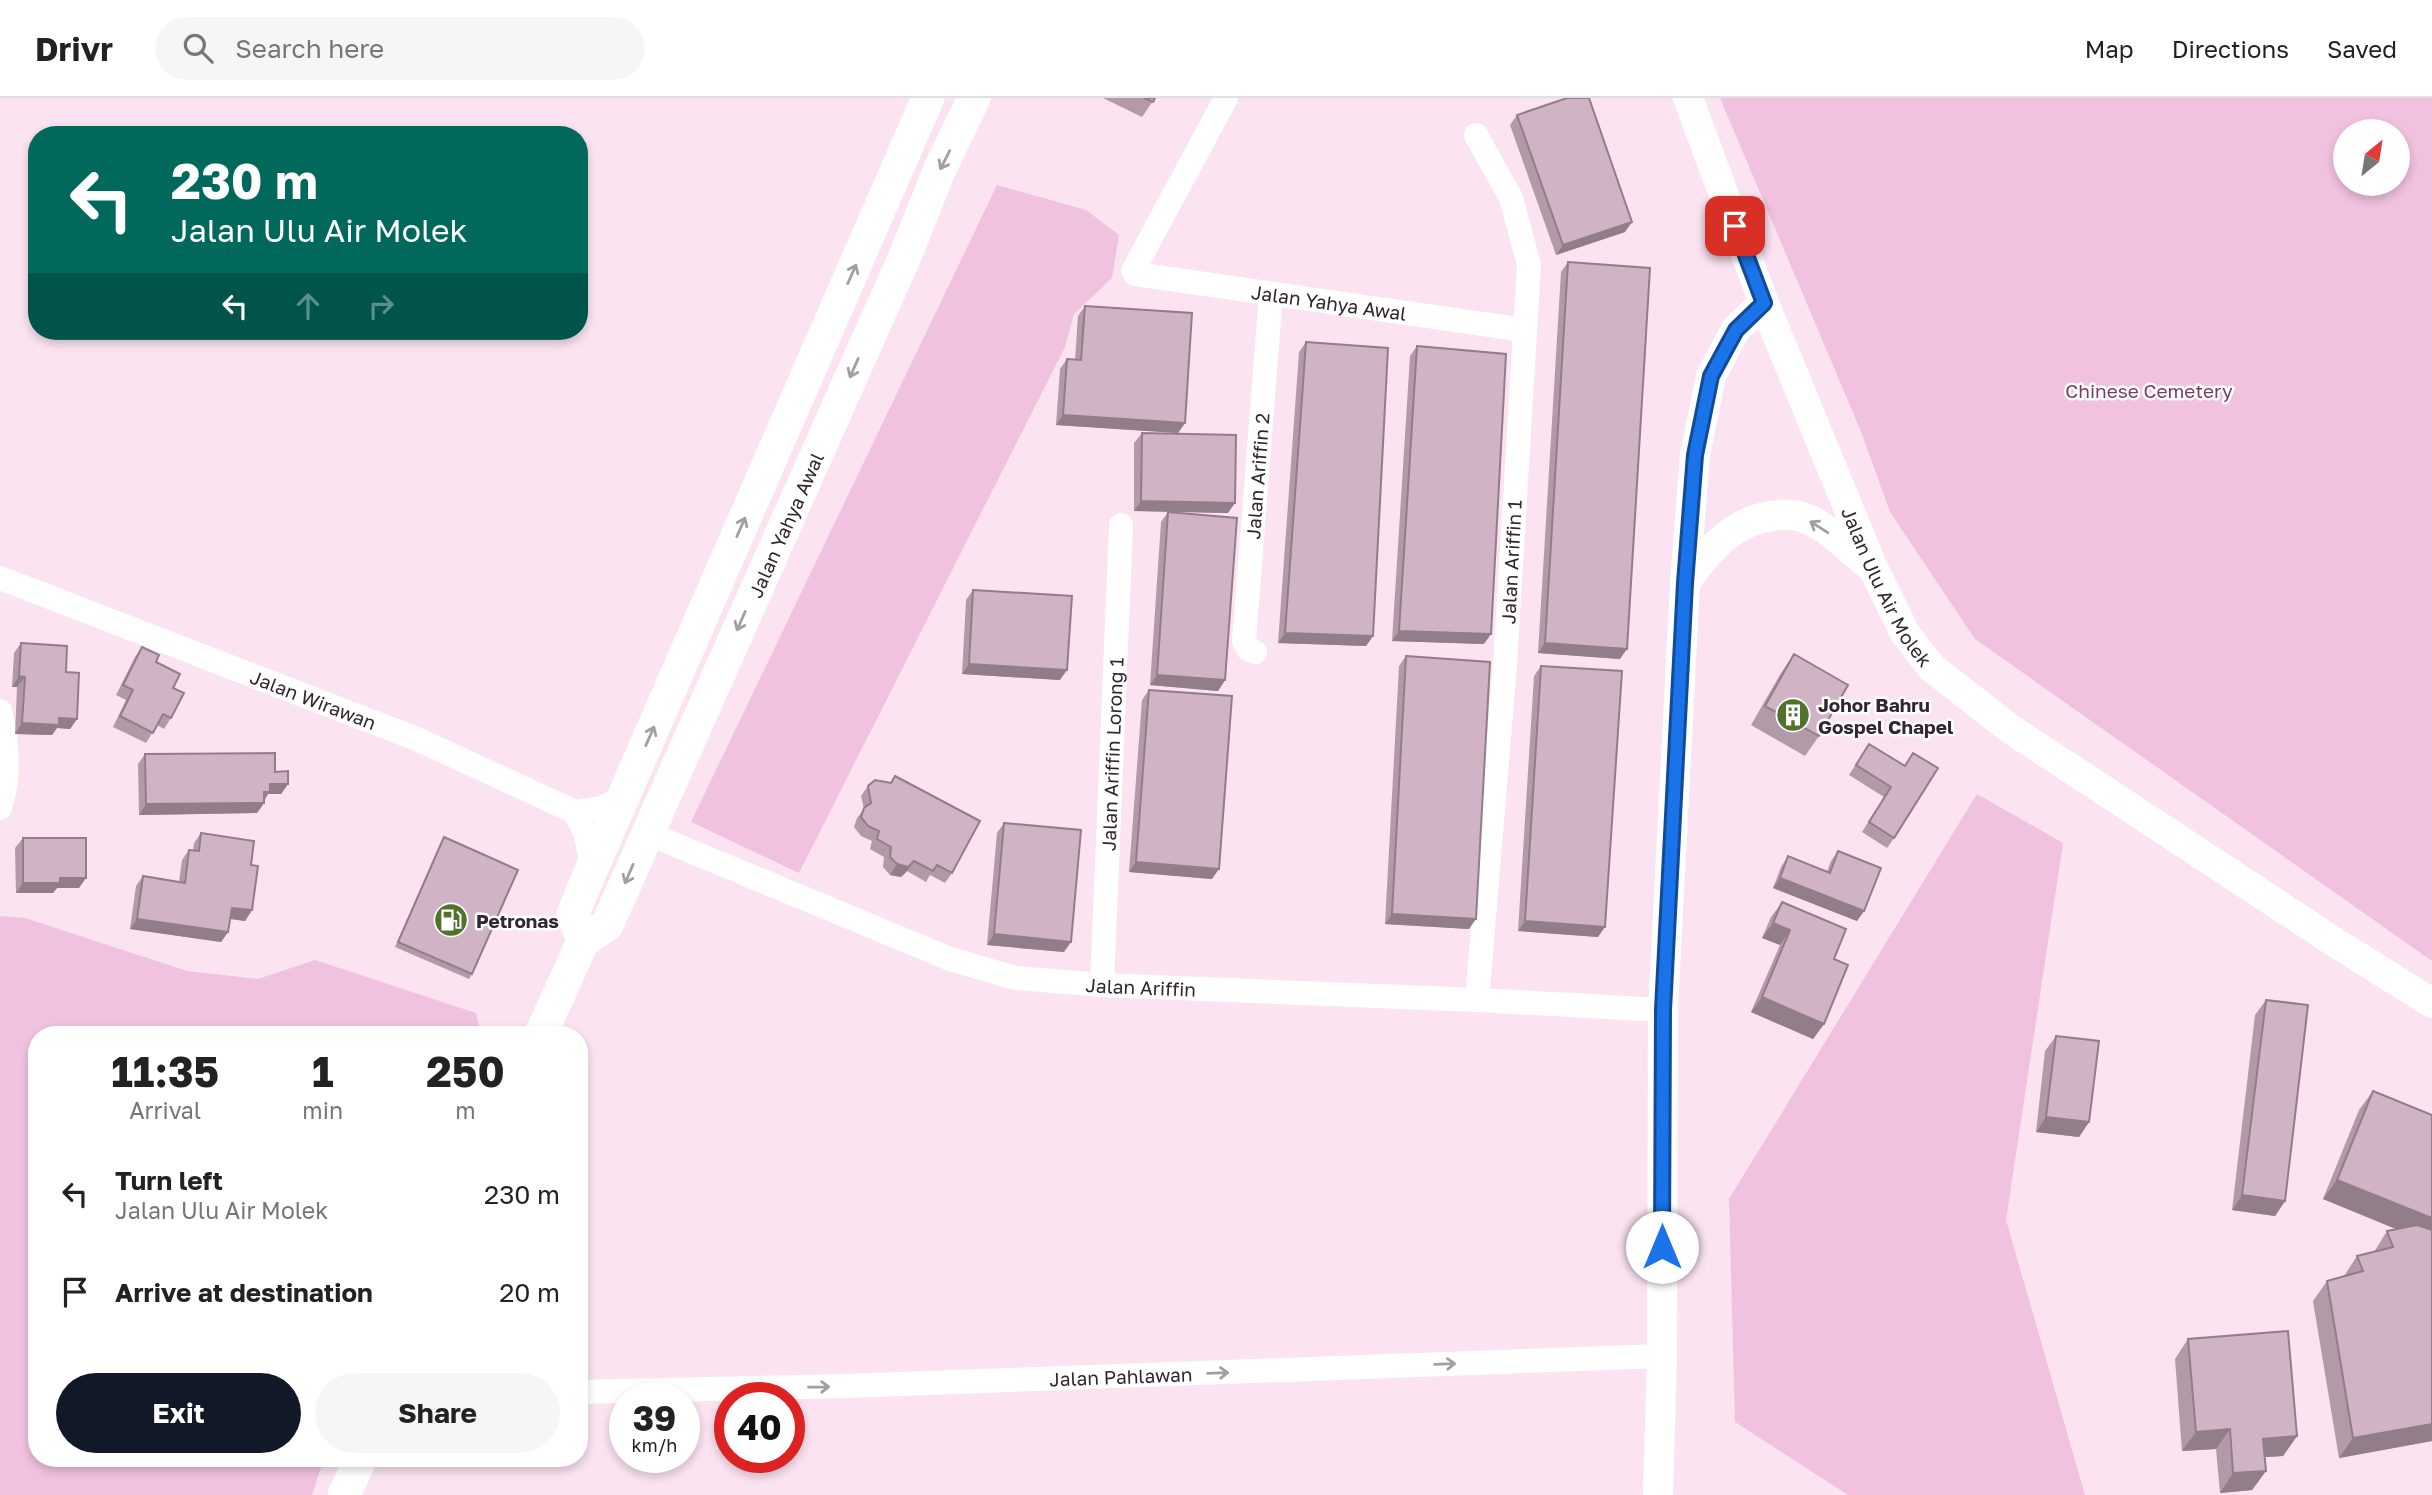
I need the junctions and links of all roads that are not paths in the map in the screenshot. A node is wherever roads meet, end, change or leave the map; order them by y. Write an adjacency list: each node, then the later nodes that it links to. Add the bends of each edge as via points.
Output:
1 (928, 98): 15 (main road, Jalan Yahya Awal, one-way to 1)
2 (974, 98): 18 (main road, Jalan Yahya Awal, one-way to 18)
3 (1226, 98): 6 (street, Jalan Yahya Awal, via 1133,271 1139,276)
4 (1688, 98): 7 (street, Jalan Ulu Air Molek)
5 (1476, 135): 8 (street, Jalan Ariffin 1, via 1511,198 1529,265)
6 (1271, 294): 8 (street, Jalan Yahya Awal); 13 (street, Jalan Ariffin 2, via 1244,642)
7 (1764, 303): 10 (street, Jalan Ulu Air Molek); 11 (street, via 1736,330 1707,388 1695,455)
8 (1525, 330): 22 (street, Jalan Ariffin 1, via 1505,665)
9 (1121, 524): 21 (street, Jalan Ariffin Lorong 1)
10 (1873, 568): 11 (street, one-way to 11, via 1818,524 1792,513 1754,518 1730,533 1706,554); 23 (street, Jalan Ulu Air Molek, via 1905,633 1931,667 1999,720)
11 (1685, 583): 24 (street)
12 (1, 584): 17 (street, Jalan Wirawan, via 417,739)
13 (1255, 652)
14 (0, 711): 16 (street, via 7,739 6,788)
15 (623, 798): 17 (street); 19 (main road, Jalan Yahya Awal)
16 (0, 808)
17 (575, 812): 19 (street, via 586,835)
18 (647, 833): 20 (main road, Jalan Yahya Awal, one-way to 20, via 607,925); 21 (street, Jalan Ariffin, via 950,959 1015,978)
19 (592, 867): 20 (main road, Jalan Yahya Awal, via 573,914)
20 (583, 942): 25 (main road, Jalan Yahya Awal)
21 (1102, 985): 22 (street, Jalan Ariffin)
22 (1477, 1000): 24 (street, Jalan Ariffin)
23 (2432, 1003)
24 (1663, 1010): 26 (street)
25 (545, 1026)
26 (1662, 1356): 27 (street, Jalan Pahlawan, one-way to 26, via 845,1387); 30 (street)
27 (588, 1392)
28 (357, 1467): 29 (main road)
29 (344, 1495)
30 (1658, 1495)

